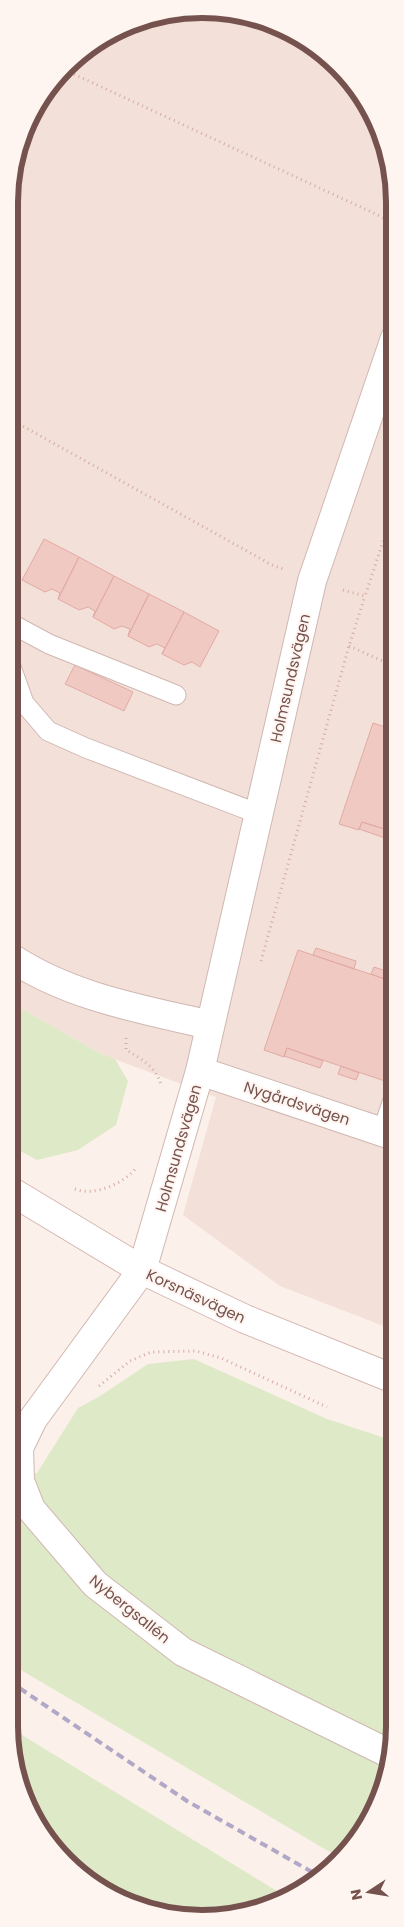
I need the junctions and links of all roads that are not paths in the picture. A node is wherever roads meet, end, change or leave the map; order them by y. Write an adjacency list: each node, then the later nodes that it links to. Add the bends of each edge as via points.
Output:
1 (386, 364): 5 (street, Holmsundsvägen, via 312,581)
2 (18, 627): 4 (lane, via 49,644)
3 (18, 686): 5 (lane, via 24,703 48,731)
4 (176, 695)
5 (259, 814): 7 (street, Holmsundsvägen)
6 (18, 963): 7 (street, via 78,991)
7 (210, 1025): 8 (street, Holmsundsvägen)
8 (200, 1071): 9 (street, Nygårdsvägen); 11 (street, Holmsundsvägen)
9 (386, 1133)
10 (18, 1195): 11 (street, Korsnäsvägen)
11 (142, 1270): 12 (street, Korsnäsvägen, via 244,1319); 13 (street, Nybergsallén, via 33,1419 20,1448 20,1481 31,1509 95,1584 183,1652)
12 (386, 1375)
13 (385, 1750)

